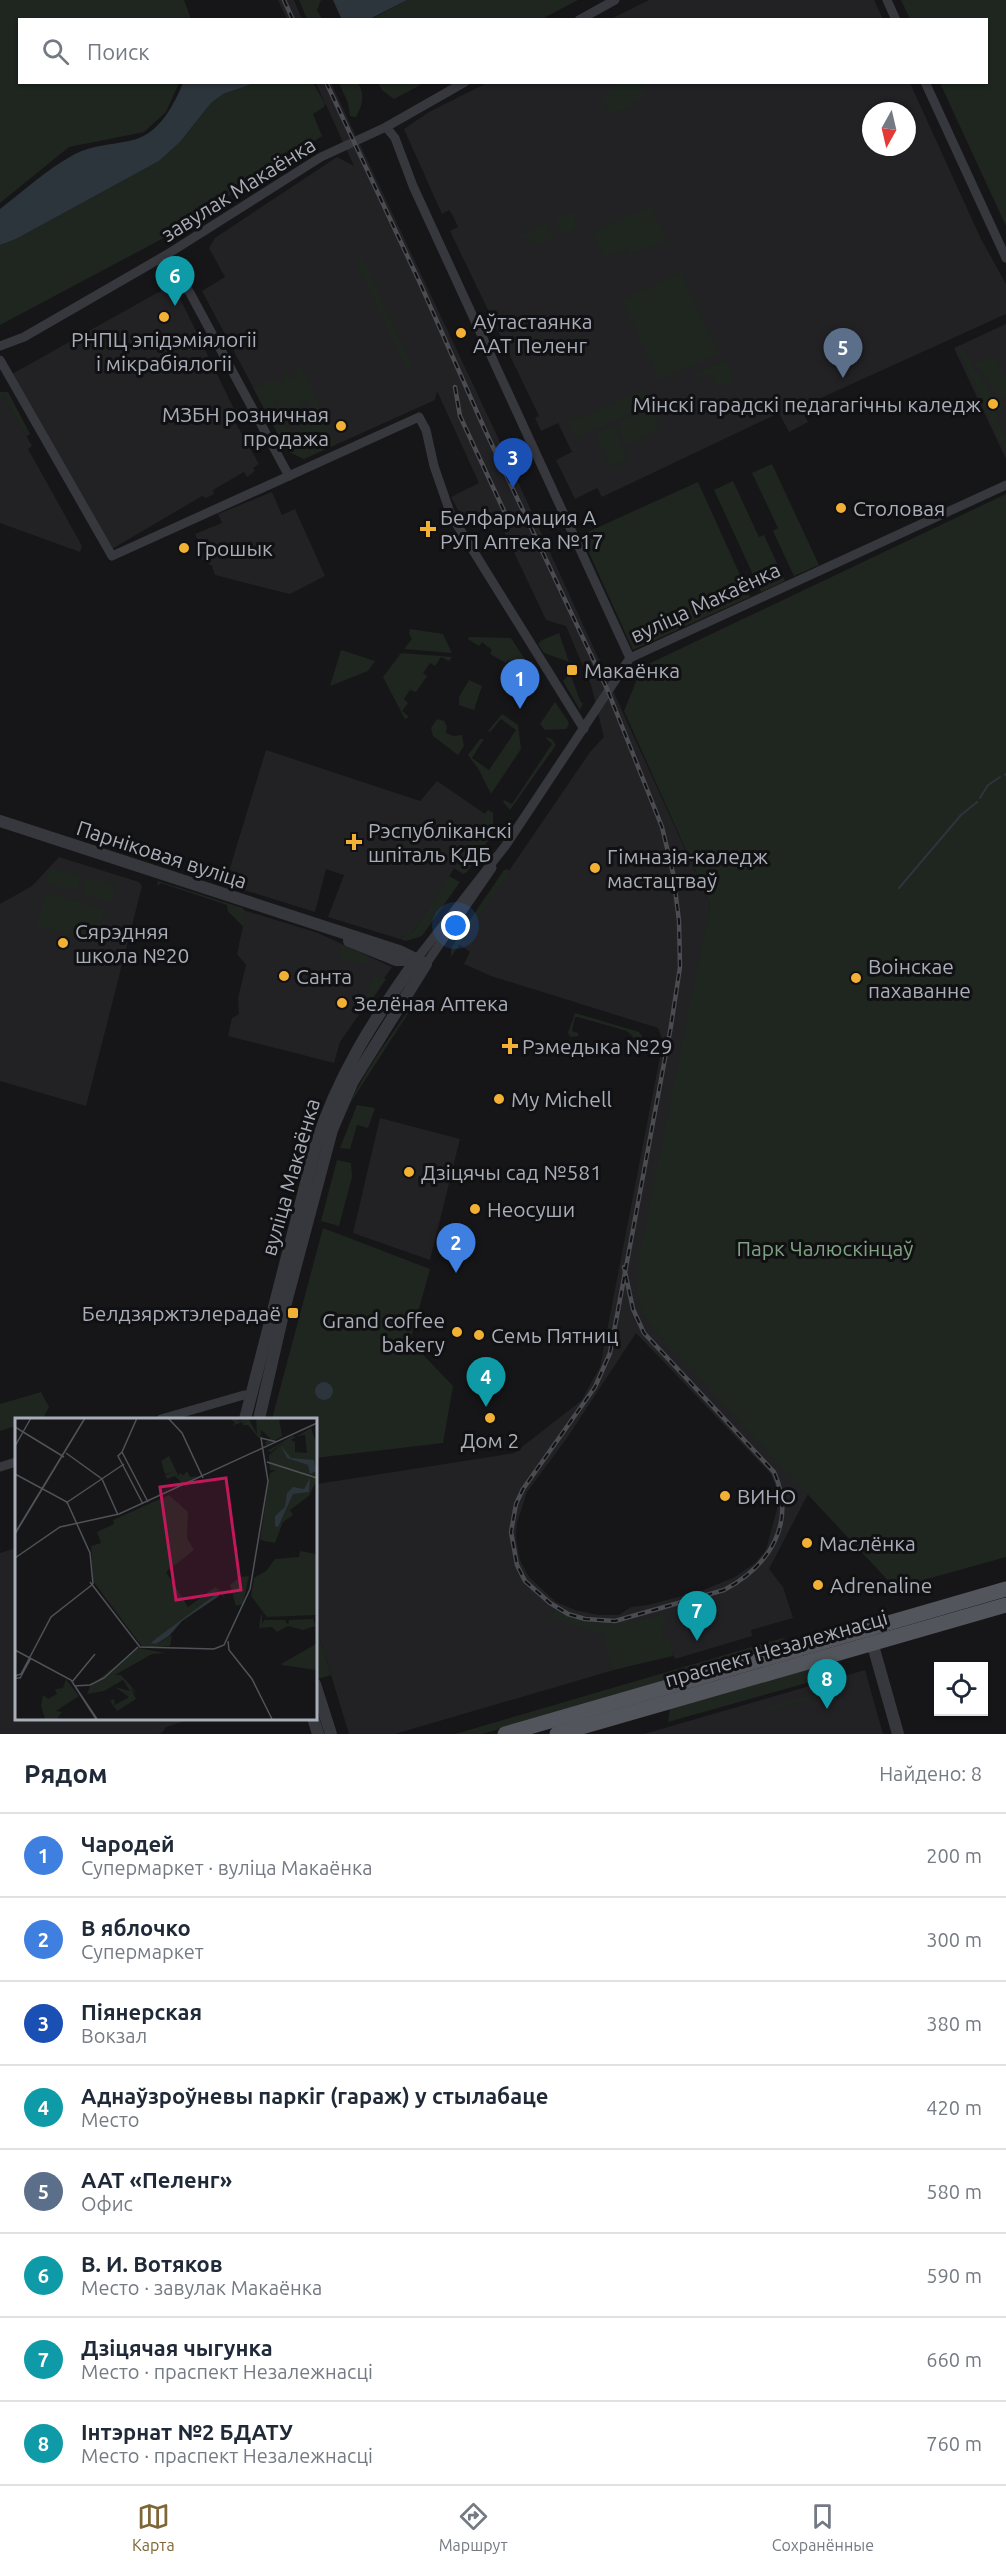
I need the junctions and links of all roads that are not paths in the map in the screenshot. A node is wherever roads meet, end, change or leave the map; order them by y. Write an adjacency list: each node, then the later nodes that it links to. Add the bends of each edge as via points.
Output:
1 (615, 0): 3 (street)
2 (887, 0): 4 (street)
3 (583, 18)
4 (895, 18)
5 (461, 84): 7 (street, завулак Макаёнка)
6 (926, 84): 9 (street)
7 (386, 126): 8 (street, завулак Макаёнка, via 321,157); 14 (street)
8 (166, 255): 10 (street, завулак Макаёнка, via 24,337); 12 (street)
9 (1006, 258)
10 (0, 346)
11 (0, 360): 12 (street, via 112,556)
12 (289, 476): 15 (street, via 419,417 451,515)
13 (1006, 485): 14 (street, вуліца Макаёнка)
14 (630, 658): 15 (street, вуліца Макаёнка)
15 (584, 729): 17 (street, вуліца Макаёнка)
16 (0, 822): 17 (street, Парніковая вуліца, via 399,951)
17 (421, 962): 18 (street, вуліца Макаёнка, via 354,1055 328,1109)
18 (321, 1149): 19 (street, вуліца Макаёнка); 22 (street, вуліца Макаёнка)
19 (251, 1395): 20 (street); 21 (street, вуліца Макаёнка)
20 (165, 1418)
21 (246, 1418)
22 (259, 1418)
23 (15, 1462): 24 (street)
24 (0, 1467)
25 (1006, 1589): 27 (main road, праспект Незалежнасці)
26 (1006, 1605): 27 (main road, праспект Незалежнасці)
27 (870, 1635): 32 (main road, праспект Незалежнасці); 33 (main road, праспект Незалежнасці); 34 (street)
28 (316, 1687): 31 (street)
29 (313, 1719): 30 (street)
30 (318, 1734)
31 (331, 1734)
32 (505, 1734)
33 (557, 1734)
34 (898, 1734)

